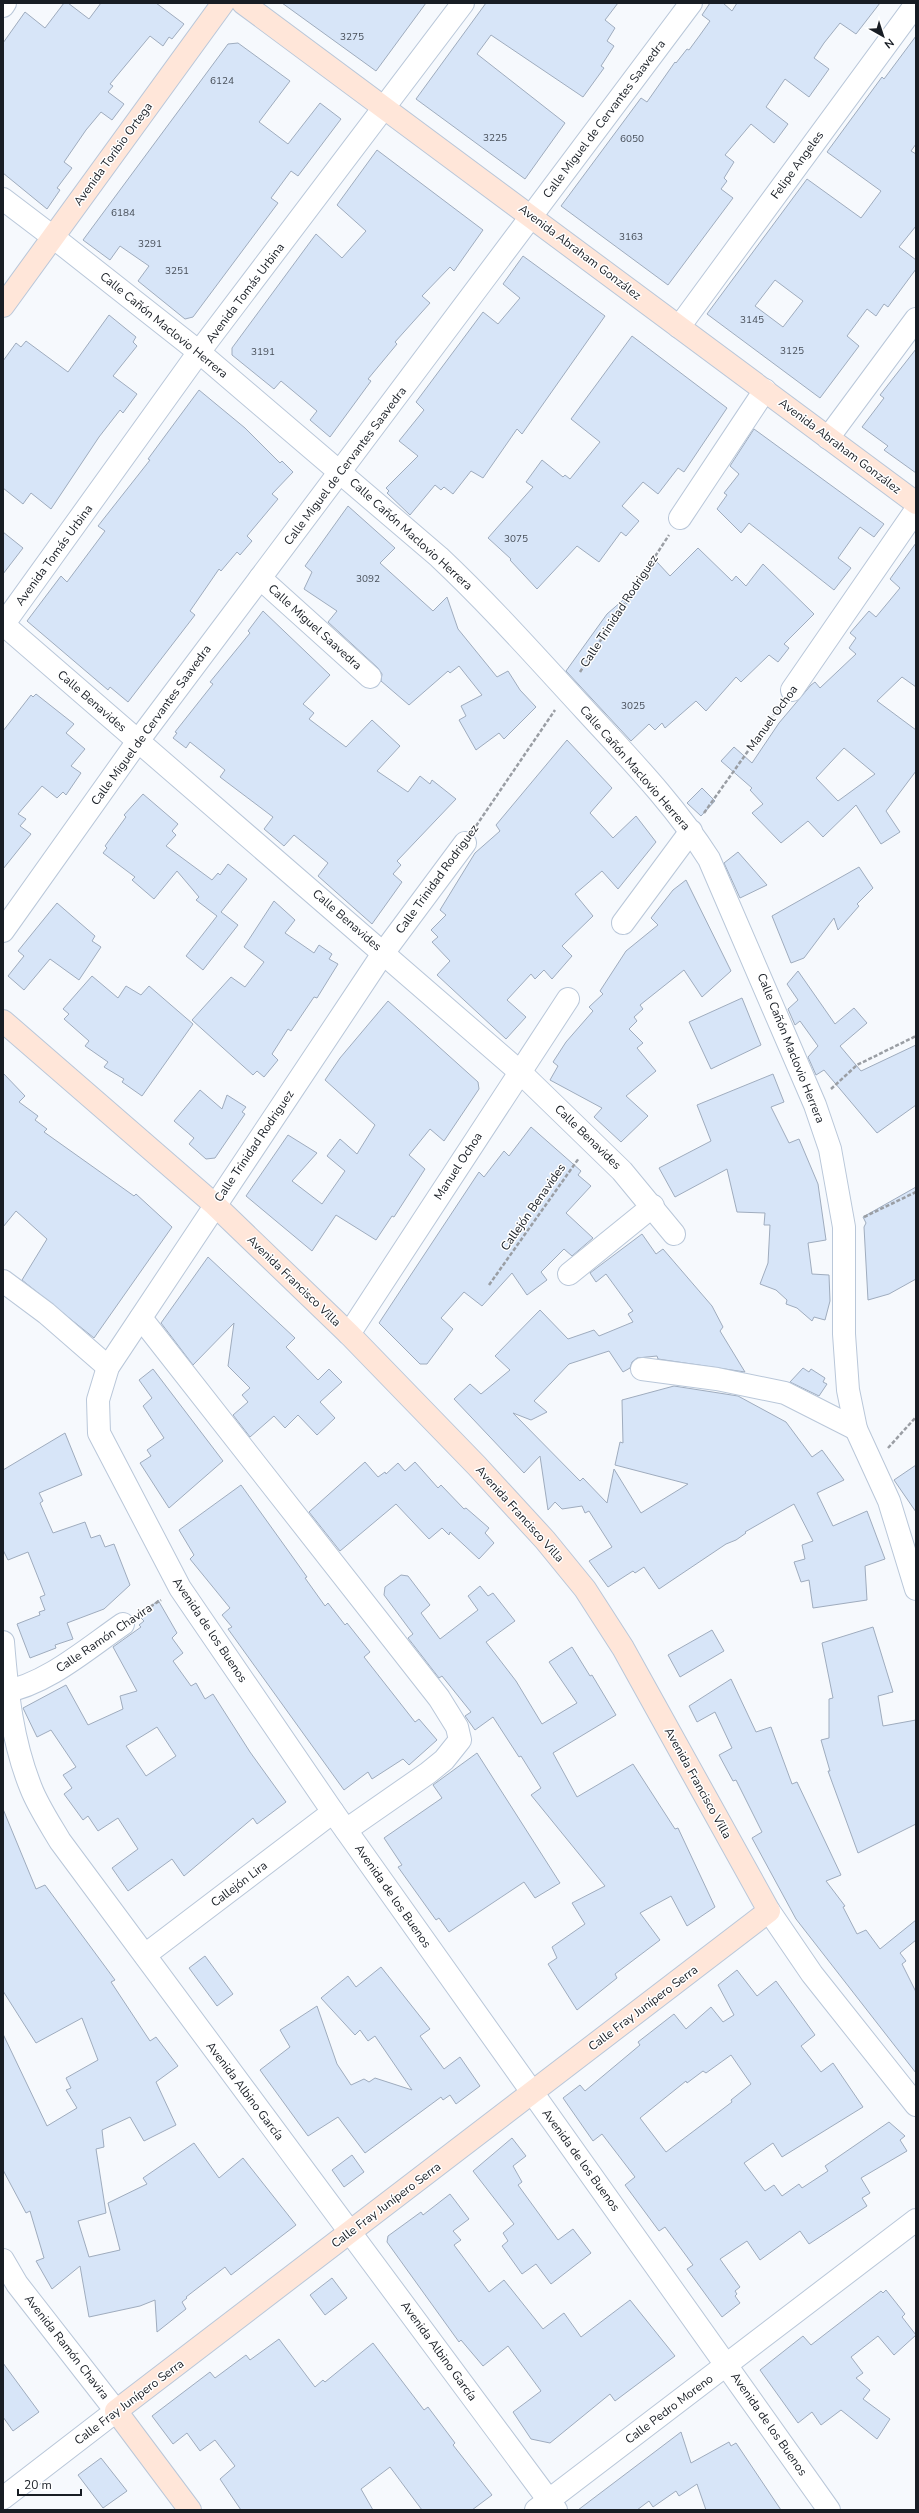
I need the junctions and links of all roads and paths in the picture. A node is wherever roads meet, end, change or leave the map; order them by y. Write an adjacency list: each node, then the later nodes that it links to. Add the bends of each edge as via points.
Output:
1 (5, 3): 7 (street)
2 (223, 3): 11 (main road, Avenida Toribio Ortega)
3 (243, 3): 8 (main road, Avenida Abraham González)
4 (463, 3): 8 (street, Avenida Tomás Urbina)
5 (691, 3): 10 (street, Calle Miguel de Cervantes Saavedra)
6 (916, 4): 14 (street, Felipe Angeles)
7 (3, 6)
8 (384, 109): 10 (main road, Avenida Abraham González); 15 (street, Avenida Tomás Urbina)
9 (3, 199): 11 (street, Calle Cañón Maclovio Herrera)
10 (532, 216): 14 (main road, Avenida Abraham González); 18 (street, Calle Miguel de Cervantes Saavedra)
11 (53, 237): 12 (main road, Avenida Toribio Ortega); 15 (street, Calle Cañón Maclovio Herrera)
12 (3, 306)
13 (916, 318): 17 (street)
14 (679, 326): 16 (main road, Avenida Abraham González)
15 (199, 352): 18 (street, Calle Cañón Maclovio Herrera); 23 (street, Avenida Tomás Urbina)
16 (765, 390): 17 (main road, Avenida Abraham González); 21 (street)
17 (828, 438): 19 (main road, Avenida Abraham González)
18 (341, 472): 22 (street, Calle Miguel de Cervantes Saavedra); 26 (street, Calle Cañón Maclovio Herrera, via 476,592)
19 (916, 503)
20 (916, 510): 25 (street, Manuel Ochoa)
21 (680, 518): 26 (path, Calle Trinidad Rodriguez)
22 (260, 578): 24 (street, Calle Miguel Saavedra); 27 (street, Calle Miguel de Cervantes Saavedra)
23 (3, 625): 27 (street, Calle Benavides)
24 (370, 677)
25 (792, 690): 28 (path, Manuel Ochoa)
26 (568, 691): 28 (street, Calle Cañón Maclovio Herrera, via 654,785); 29 (path, Calle Trinidad Rodriguez)
27 (138, 741): 31 (street, Calle Miguel de Cervantes Saavedra); 32 (street, Calle Benavides)
28 (691, 830): 30 (street); 37 (street, Calle Cañón Maclovio Herrera, via 724,888)
29 (465, 843): 32 (street, Calle Trinidad Rodriguez)
30 (623, 923)
31 (3, 931)
32 (384, 952): 36 (street, Calle Benavides); 40 (street, Calle Trinidad Rodriguez)
33 (568, 999): 36 (street, Manuel Ochoa)
34 (3, 1022): 40 (main road, Avenida Francisco Villa)
35 (916, 1036): 37 (path, via 857,1065)
36 (520, 1072): 38 (street, Calle Benavides); 48 (street, Manuel Ochoa)
37 (815, 1105): 42 (street, Calle Cañón Maclovio Herrera, via 830,1149)
38 (592, 1140): 41 (street, Calle Benavides); 46 (path, Callejón Benavides)
39 (916, 1192): 42 (path)
40 (215, 1205): 47 (street, Calle Trinidad Rodriguez); 48 (main road, Avenida Francisco Villa)
41 (653, 1206): 43 (street, Calle Benavides); 44 (street)
42 (844, 1227): 52 (street, Calle Cañón Maclovio Herrera, via 844,1334 848,1390)
43 (674, 1234)
44 (569, 1274)
45 (3, 1281): 49 (street, via 46,1313)
46 (488, 1285)
47 (141, 1318): 49 (street, Calle Trinidad Rodriguez); 60 (street, via 439,1698 457,1727 460,1740 444,1760)
48 (349, 1334): 61 (main road, Avenida Francisco Villa, via 482,1471 545,1540 585,1589 623,1648)
49 (108, 1366): 54 (street, Avenida de los Buenos, via 98,1400 99,1433)
50 (642, 1369): 52 (street, via 717,1379 785,1393)
51 (916, 1417): 53 (path, via 890,1446)
52 (856, 1429): 53 (street, Calle Cañón Maclovio Herrera)
53 (874, 1469): 55 (street, Calle Cañón Maclovio Herrera, via 889,1501)
54 (180, 1588): 56 (path, Calle Ramón Chavira); 59 (street, Avenida de los Buenos)
55 (916, 1589)
56 (123, 1624): 58 (street, Calle Ramón Chavira, via 63,1666)
57 (3, 1642): 58 (street, Avenida Albino García)
58 (5, 1692): 62 (street, Avenida Albino García, via 17,1750 31,1789 60,1842)
59 (333, 1812): 60 (street, Avenida de los Buenos); 62 (street, Callejón Lira)
60 (346, 1830): 63 (street, Avenida de los Buenos)
61 (769, 1911): 63 (main road, Calle Fray Junípero Serra); 64 (street, Avenida Francisco Villa, via 812,1974)
62 (145, 1955): 66 (street, Avenida Albino García)
63 (533, 2093): 66 (main road, Calle Fray Junípero Serra); 68 (street, Avenida de los Buenos)
64 (916, 2105)
65 (916, 2220): 68 (street, Calle Pedro Moreno)
66 (351, 2232): 69 (main road, Calle Fray Junípero Serra); 71 (street, Avenida Albino García)
67 (3, 2260): 69 (street, Avenida Ramón Chavira, via 21,2289)
68 (727, 2364): 71 (street, Calle Pedro Moreno); 73 (street, Avenida de los Buenos)
69 (116, 2411): 70 (street, Calle Fray Junípero Serra); 72 (main road, Avenida Ramón Chavira)
70 (3, 2498)
71 (547, 2507)
72 (190, 2510)
73 (829, 2510)

